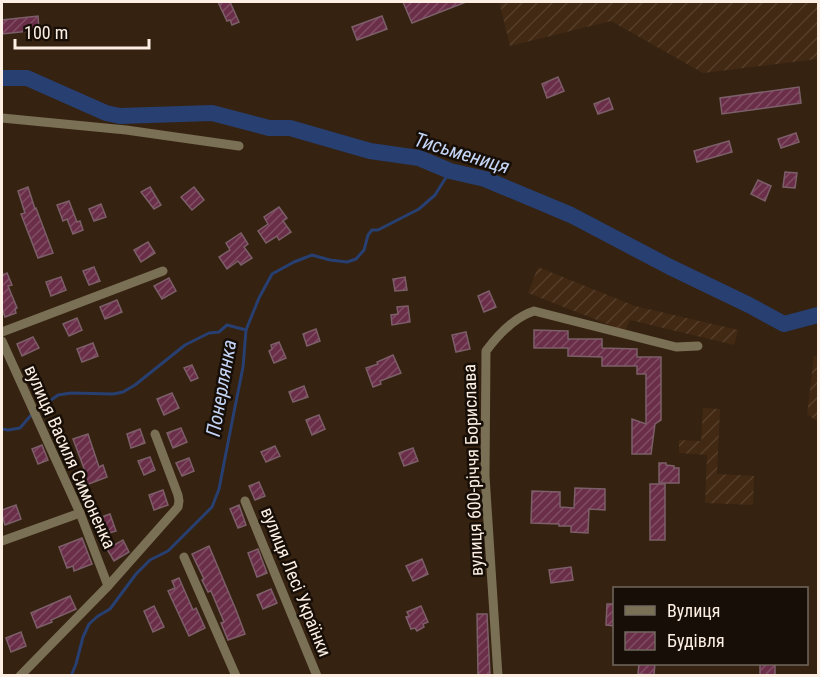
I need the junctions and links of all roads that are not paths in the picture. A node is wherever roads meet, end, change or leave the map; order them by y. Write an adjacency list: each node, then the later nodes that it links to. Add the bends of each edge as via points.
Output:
1 (2, 118): 2 (street)
2 (239, 146)
3 (163, 271): 4 (street)
4 (2, 332)
5 (2, 341): 9 (street, вулиця Василя Симоненка)
6 (698, 346): 16 (street, вулиця 600-річчя Борислава, via 676,347 534,311 523,314 486,351 485,476)
7 (155, 434): 12 (street, вулиця Василя Симоненка, via 178,495 178,507)
8 (245, 501): 15 (street, вулиця Лесі Українки)
9 (80, 513): 10 (street); 12 (street, вулиця Василя Симоненка)
10 (2, 541)
11 (184, 556): 14 (street)
12 (108, 586): 13 (street, вулиця Василя Симоненка)
13 (20, 675)
14 (236, 675)
15 (317, 675)
16 (498, 675)

